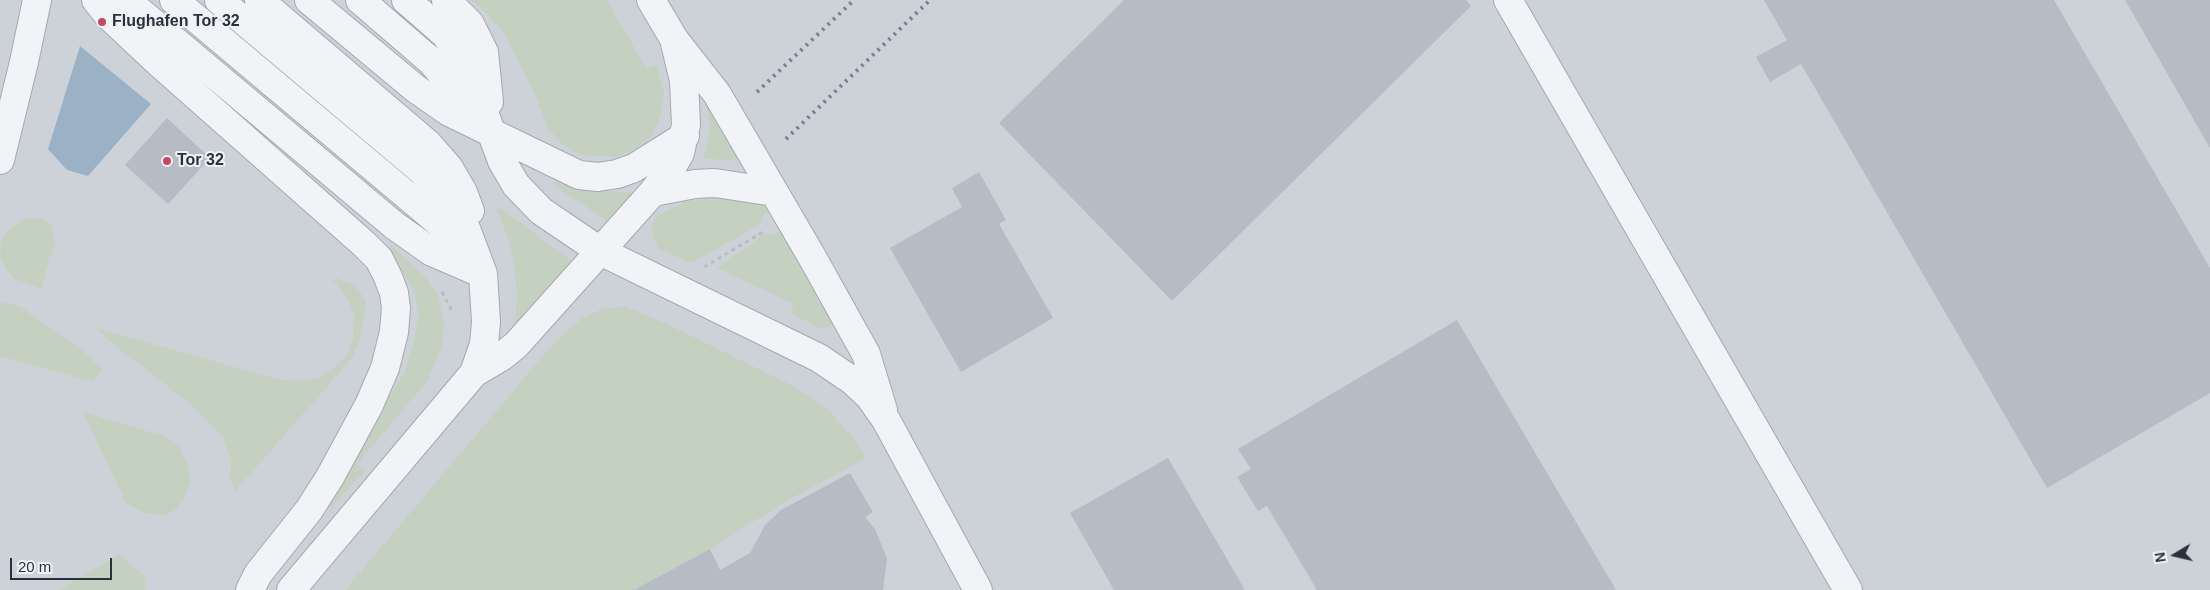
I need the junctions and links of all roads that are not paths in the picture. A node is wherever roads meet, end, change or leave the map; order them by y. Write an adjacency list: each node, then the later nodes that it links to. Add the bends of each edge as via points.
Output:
1 (37, 0): 16 (lane)
2 (96, 0): 23 (lane, via 158,62 364,244 379,259 394,293 394,332 385,368 368,405 309,510 258,574)
3 (126, 0): 20 (lane, via 395,226 432,252)
4 (174, 0): 20 (lane, via 442,225)
5 (219, 0): 20 (lane, via 421,170 446,196 465,226)
6 (258, 0): 20 (lane, via 428,144 449,168 463,192 476,227)
7 (308, 0): 14 (lane, via 416,89 449,112)
8 (360, 0): 14 (lane, via 432,62)
9 (406, 0): 14 (lane, via 446,35 458,54 472,80)
10 (446, 0): 14 (lane, via 470,24 484,52)
11 (651, 0): 13 (lane)
12 (1508, 0): 26 (lane)
13 (674, 39): 15 (lane, via 684,81); 18 (lane, via 717,94)
14 (490, 133): 15 (lane, via 565,170 598,177 634,168); 19 (lane, via 516,185 541,211)
15 (684, 136): 17 (lane, via 680,153)
16 (0, 160)
17 (653, 192): 18 (lane, via 715,183); 19 (lane)
18 (774, 192): 22 (lane, via 866,354)
19 (600, 251): 21 (lane, via 516,344); 22 (lane, via 819,358 853,381 869,396)
20 (483, 274): 21 (lane, via 486,322 484,344)
21 (474, 373): 24 (lane)
22 (886, 420): 25 (lane)
23 (250, 590)
24 (291, 590)
25 (978, 590)
26 (1848, 590)

